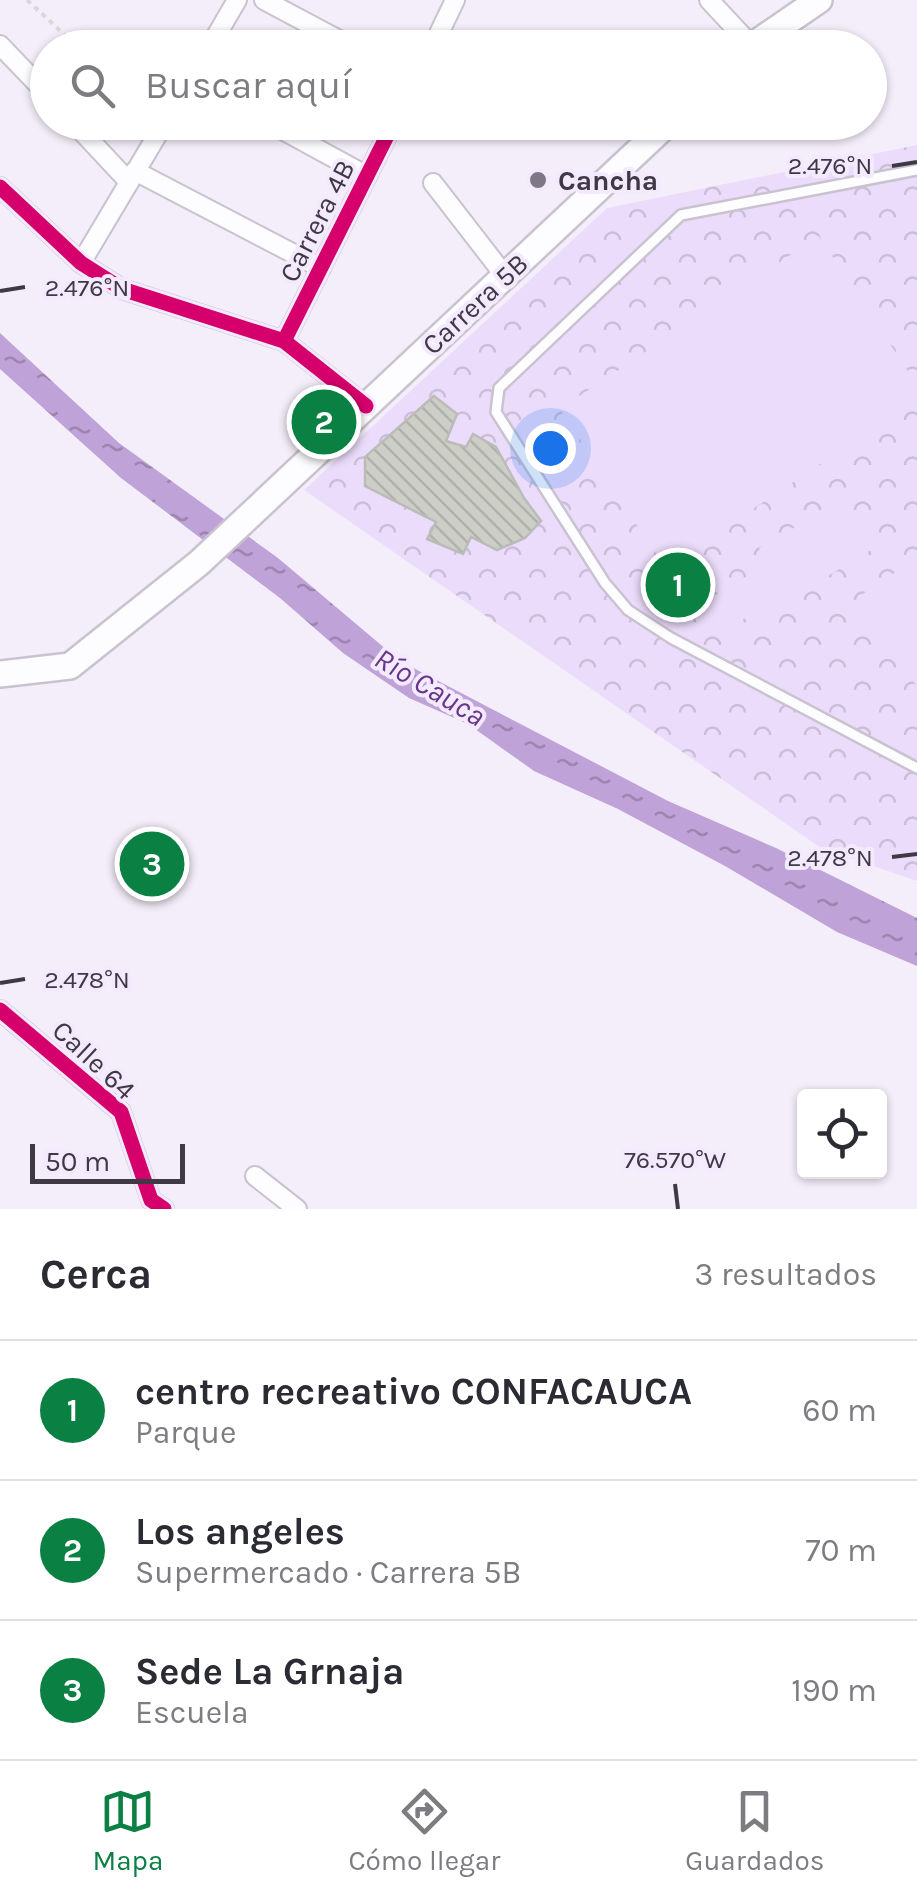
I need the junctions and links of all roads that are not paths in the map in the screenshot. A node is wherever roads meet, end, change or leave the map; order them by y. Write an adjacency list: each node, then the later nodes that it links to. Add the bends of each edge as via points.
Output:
1 (237, 0): 6 (street)
2 (264, 0): 7 (street)
3 (456, 0): 8 (street)
4 (709, 0): 9 (street)
5 (815, 1): 10 (main road)
6 (220, 30)
7 (320, 30)
8 (441, 30)
9 (736, 30)
10 (773, 30)
11 (0, 45): 12 (street)
12 (30, 76)
13 (93, 140): 19 (street)
14 (153, 140): 19 (street)
15 (301, 140): 20 (street)
16 (385, 140): 20 (street, Carrera 4B)
17 (649, 140): 25 (main road, Carrera 5B)
18 (917, 170): 29 (lane, via 682,215 500,388 496,400 496,412 628,610)
19 (132, 176): 23 (street); 24 (street)
20 (367, 176): 24 (street, Carrera 4B)
21 (434, 183): 25 (street)
22 (0, 187): 23 (street)
23 (80, 264): 26 (street, via 122,289)
24 (320, 268): 26 (street, Carrera 4B)
25 (505, 276): 27 (main road, Carrera 5B)
26 (284, 341): 27 (street)
27 (366, 406): 28 (main road, Carrera 5B, via 198,563 70,666)
28 (0, 674)
29 (917, 768)
30 (0, 1010): 32 (street, Calle 64, via 120,1112 151,1200)
31 (255, 1176): 33 (street)
32 (164, 1209)
33 (297, 1209)

